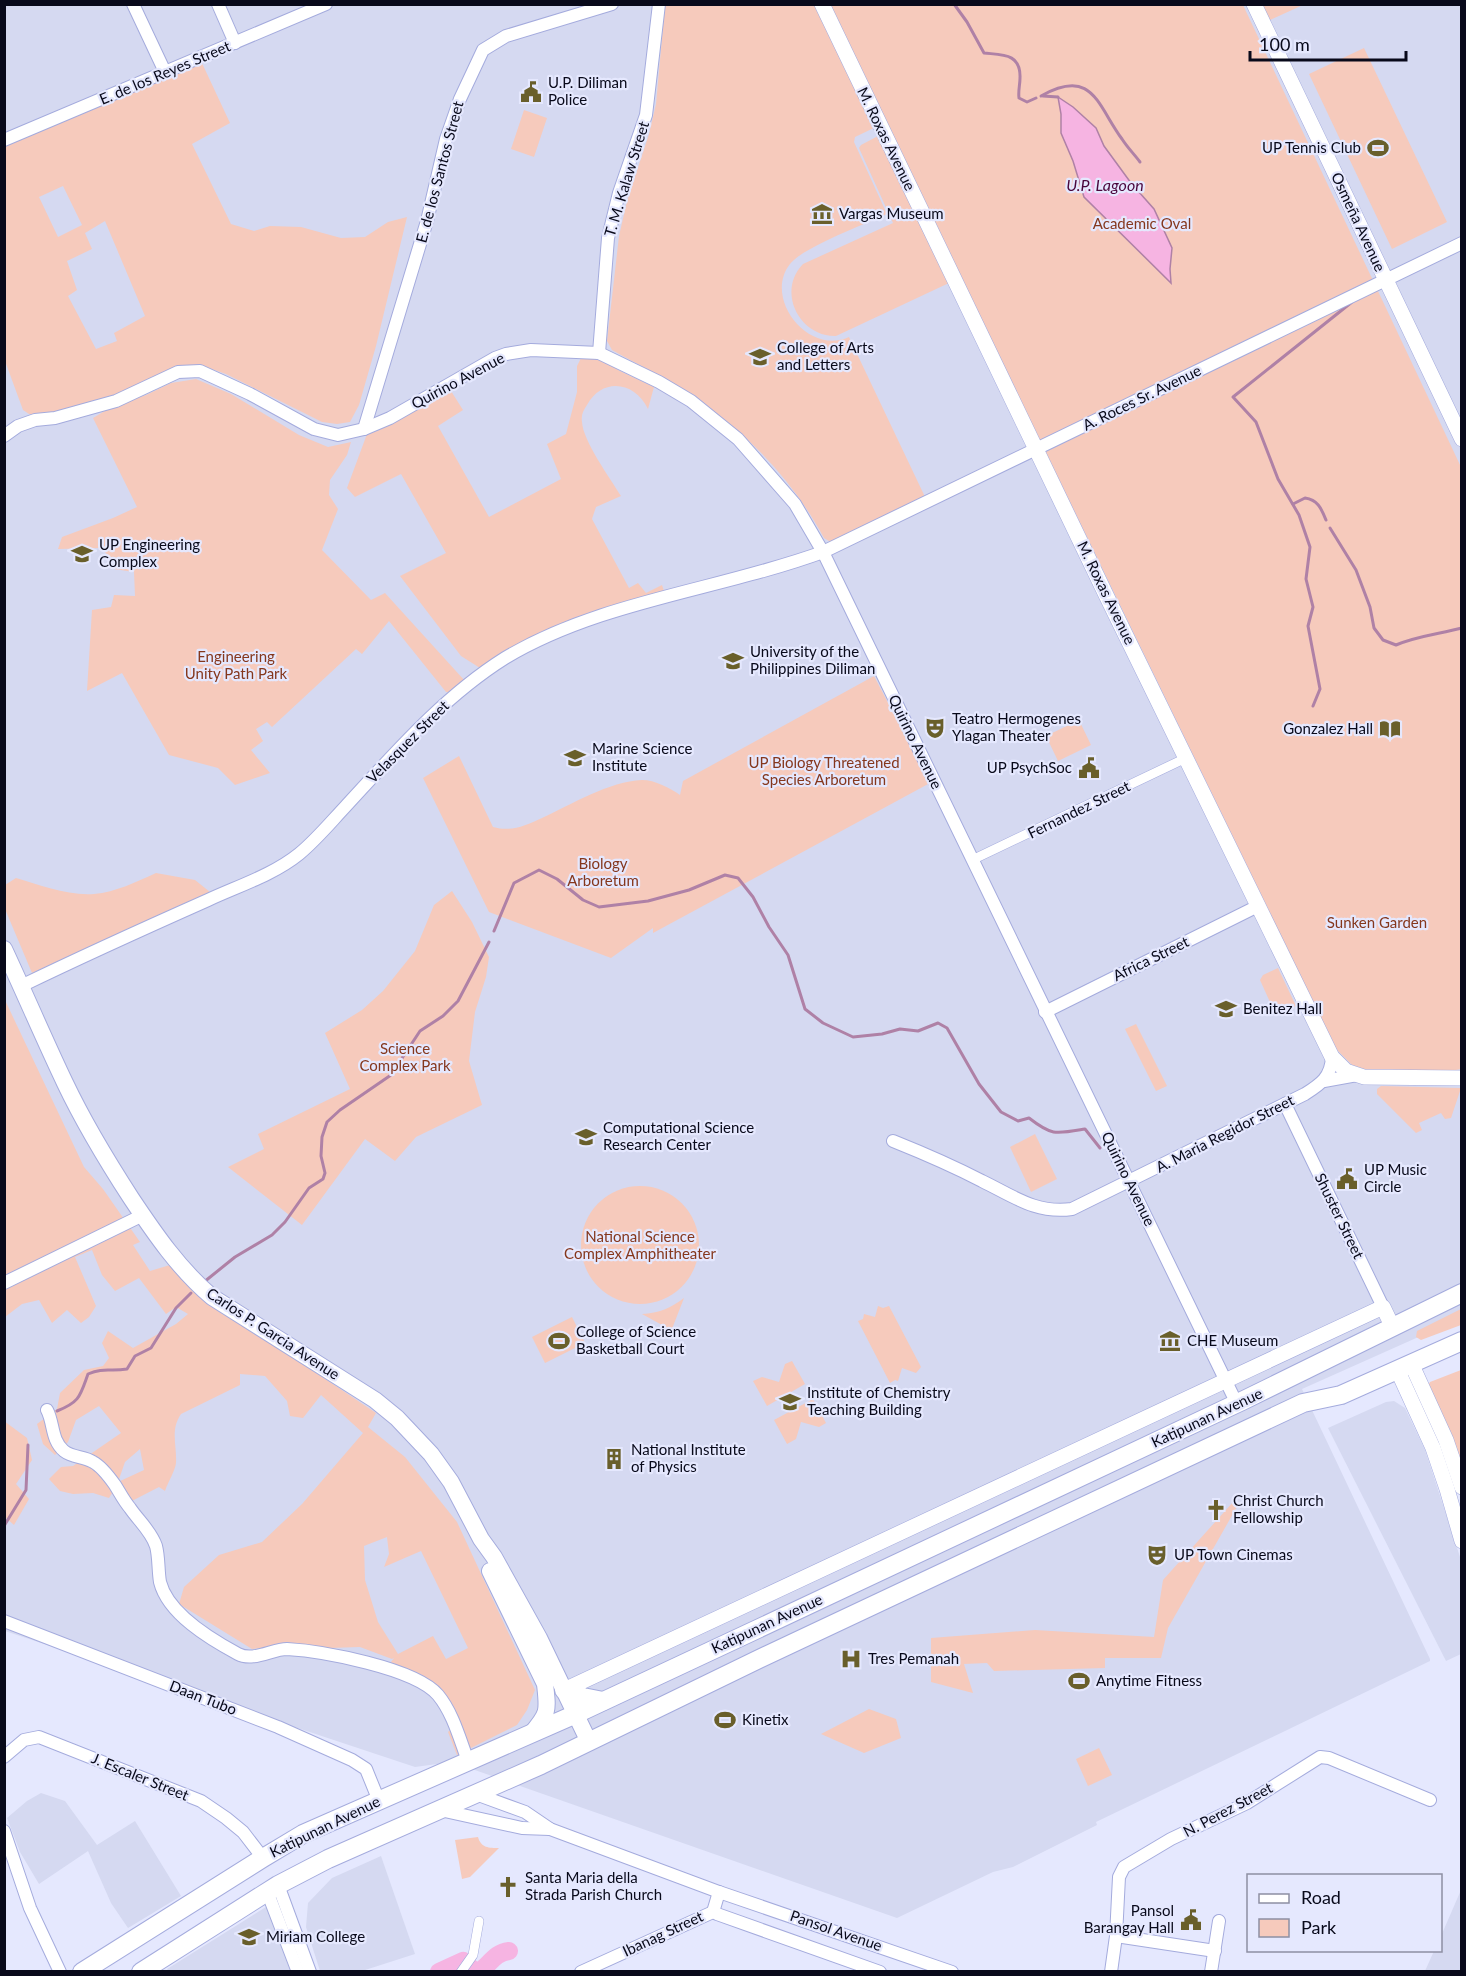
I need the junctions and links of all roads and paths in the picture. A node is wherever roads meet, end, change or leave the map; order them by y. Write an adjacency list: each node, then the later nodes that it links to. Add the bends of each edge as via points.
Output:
1 (133, 4): 9 (street)
2 (218, 4): 8 (street)
3 (326, 4): 8 (street, E. de los Reyes Street)
4 (612, 4): 14 (street, E. de los Santos Street, via 527,28 483,50 446,139 424,231)
5 (659, 4): 13 (street, T. M. Kalaw Street, via 646,115 608,238)
6 (822, 4): 17 (street, M. Roxas Avenue)
7 (1254, 4): 12 (street, Osmeña Avenue)
8 (235, 43): 9 (street, E. de los Reyes Street)
9 (165, 72): 10 (street, E. de los Reyes Street)
10 (4, 140)
11 (1461, 243): 12 (street, A. Roces Sr. Avenue)
12 (1386, 280): 16 (street, Osmeña Avenue); 17 (street, A. Roces Sr. Avenue)
13 (599, 353): 14 (street, Quirino Avenue, via 531,350 506,354); 18 (street, Quirino Avenue, via 691,401 731,433 795,504)
14 (364, 429): 15 (street, Quirino Avenue, via 326,434 200,371 178,372 116,401 35,420)
15 (4, 436)
16 (1461, 439)
17 (1036, 449): 18 (street, A. Roces Sr. Avenue); 19 (street, M. Roxas Avenue)
18 (823, 552): 20 (street, Quirino Avenue); 23 (street, Velasquez Street, via 583,621 506,658 434,714 297,855 242,885)
19 (1186, 758): 20 (street, Fernandez Street); 21 (street, M. Roxas Avenue)
20 (972, 860): 24 (street, Quirino Avenue)
21 (1258, 906): 24 (street, Africa Street); 25 (street, M. Roxas Avenue)
22 (4, 950): 23 (main road, Carlos P. Garcia Avenue)
23 (21, 986): 32 (main road, Carlos P. Garcia Avenue, via 83,1119)
24 (1045, 1011): 31 (street, Quirino Avenue)
25 (1332, 1057): 26 (street, M. Roxas Avenue, via 1341,1068); 28 (street)
26 (1357, 1075): 27 (street); 28 (street, A. Maria Regidor Street)
27 (1461, 1078)
28 (1324, 1081): 29 (street, A. Maria Regidor Street)
29 (1285, 1104): 31 (street, A. Maria Regidor Street); 35 (street, Shuster Street)
30 (893, 1141): 31 (street, A. Maria Regidor Street, via 1028,1205 1059,1211 1072,1209)
31 (1129, 1182): 39 (street, Quirino Avenue)
32 (142, 1215): 33 (street); 44 (main road, Carlos P. Garcia Avenue, via 172,1257 212,1297 356,1387 397,1418 451,1482)
33 (4, 1283)
34 (1461, 1293): 36 (main road, Katipunan Avenue)
35 (1383, 1307): 36 (street, Shuster Street); 39 (street, Katipunan Avenue)
36 (1393, 1328): 40 (main road, Katipunan Avenue)
37 (1461, 1341): 38 (main road, Katipunan Avenue)
38 (1404, 1366): 42 (street, via 1446,1440); 45 (street); 46 (main road, Katipunan Avenue, via 1341,1395 1303,1403)
39 (1226, 1379): 40 (street, Quirino Avenue); 50 (street, Katipunan Avenue)
40 (1237, 1404): 43 (main road, Katipunan Avenue)
41 (47, 1410): 56 (street, via 54,1438 63,1450 94,1462 148,1532 156,1546 160,1582 166,1598 178,1612 241,1656 285,1649 309,1651 363,1662 417,1680 437,1694 445,1706)
42 (1461, 1487)
43 (995, 1517): 46 (main road); 48 (main road, Katipunan Avenue)
44 (481, 1539): 50 (main road, Carlos P. Garcia Avenue, via 534,1628); 53 (main road, Carlos P. Garcia Avenue, via 485,1562 545,1684 544,1719)
45 (1461, 1541)
46 (1006, 1543): 49 (main road, Katipunan Avenue)
47 (4, 1621): 59 (street, Daan Tubo, via 278,1727 352,1760 366,1769)
48 (749, 1633): 49 (main road); 51 (main road, Katipunan Avenue)
49 (759, 1659): 54 (main road, Katipunan Avenue)
50 (564, 1690): 51 (main road); 52 (main road, Carlos P. Garcia Avenue)
51 (603, 1701): 52 (main road, Katipunan Avenue)
52 (571, 1716): 53 (main road, Katipunan Avenue); 54 (main road, Carlos P. Garcia Avenue); 63 (main road, via 578,1730 572,1740 399,1816)
53 (531, 1734): 56 (main road, Katipunan Avenue)
54 (589, 1742): 57 (main road, Katipunan Avenue)
55 (4, 1757): 64 (street, J. Escaler Street, via 24,1740 39,1737 130,1772 201,1802 226,1818 243,1832)
56 (468, 1761): 59 (main road, Katipunan Avenue)
57 (473, 1793): 60 (main road, Katipunan Avenue); 61 (street, Pansol Avenue, via 525,1812)
58 (1430, 1800): 70 (street, N. Perez Street, via 1320,1757 1247,1803 1171,1839 1120,1870)
59 (379, 1801): 64 (main road, Katipunan Avenue, via 303,1834)
60 (437, 1810): 61 (street, Pansol Avenue, via 522,1828); 63 (main road, Katipunan Avenue)
61 (550, 1829): 66 (street, Pansol Avenue)
62 (4, 1831): 73 (street, via 30,1908)
63 (368, 1841): 65 (main road, Katipunan Avenue)
64 (262, 1858): 74 (main road, Katipunan Avenue)
65 (273, 1888): 75 (main road, Katipunan Avenue); 76 (street); 77 (street)
66 (719, 1892): 67 (street); 80 (street, Pansol Avenue)
67 (713, 1912): 78 (street, Ibanag Street); 79 (street, Pansol Avenue)
68 (478, 1921): 72 (street, via 472,1955)
69 (1219, 1921): 71 (street)
70 (1116, 1936): 71 (street); 81 (street, N. Perez Street)
71 (1215, 1950): 82 (street)
72 (463, 1969)
73 (60, 1971)
74 (82, 1971)
75 (141, 1971)
76 (298, 1971)
77 (310, 1971)
78 (581, 1971)
79 (880, 1971)
80 (952, 1971)
81 (1111, 1971)
82 (1211, 1971)

